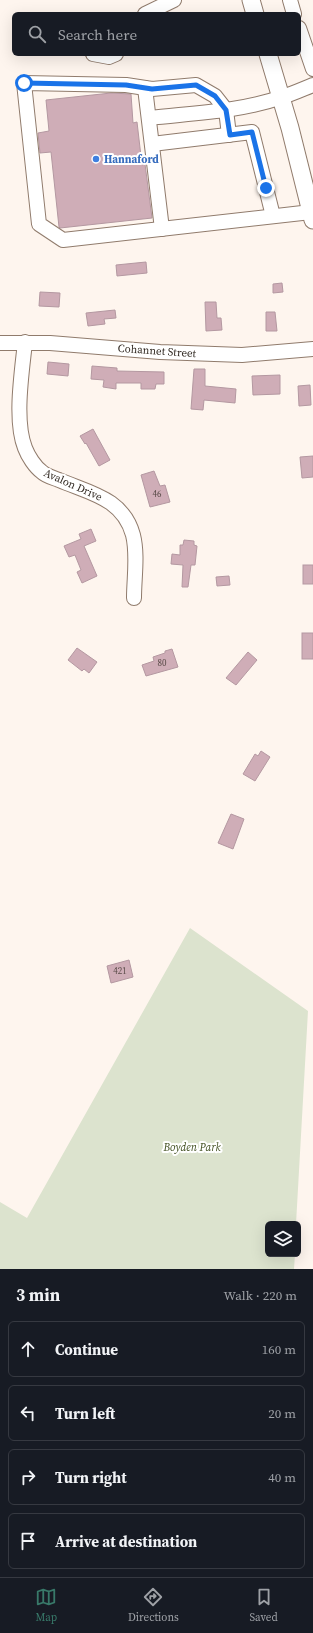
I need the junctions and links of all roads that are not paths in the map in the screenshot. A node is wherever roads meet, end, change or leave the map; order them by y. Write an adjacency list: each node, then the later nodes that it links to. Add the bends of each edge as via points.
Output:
1 (174, 0): 4 (street)
2 (251, 0): 5 (main road)
3 (290, 0): 6 (street)
4 (161, 11)
5 (254, 12)
6 (293, 12)
7 (301, 34): 9 (street)
8 (269, 56): 12 (main road)
9 (313, 69)
10 (313, 85): 12 (street)
11 (145, 88): 13 (street, via 196,85 215,96); 14 (street); 19 (street, via 126,85 24,83 38,224 63,240)
12 (281, 98): 13 (street); 18 (main road)
13 (226, 110): 14 (street); 15 (street)
14 (148, 118): 16 (street)
15 (230, 135): 16 (street); 17 (street, via 252,132)
16 (152, 144): 19 (street)
17 (273, 216): 18 (street); 19 (street)
18 (312, 216)
19 (162, 228)
20 (25, 342): 21 (street, Cohannet Street); 22 (street, Cohannet Street, via 216,355); 23 (street, Avalon Drive, via 20,432 25,447 42,473 113,503 125,517 133,534 135,548)
21 (0, 343)
22 (313, 349)
23 (134, 598)

